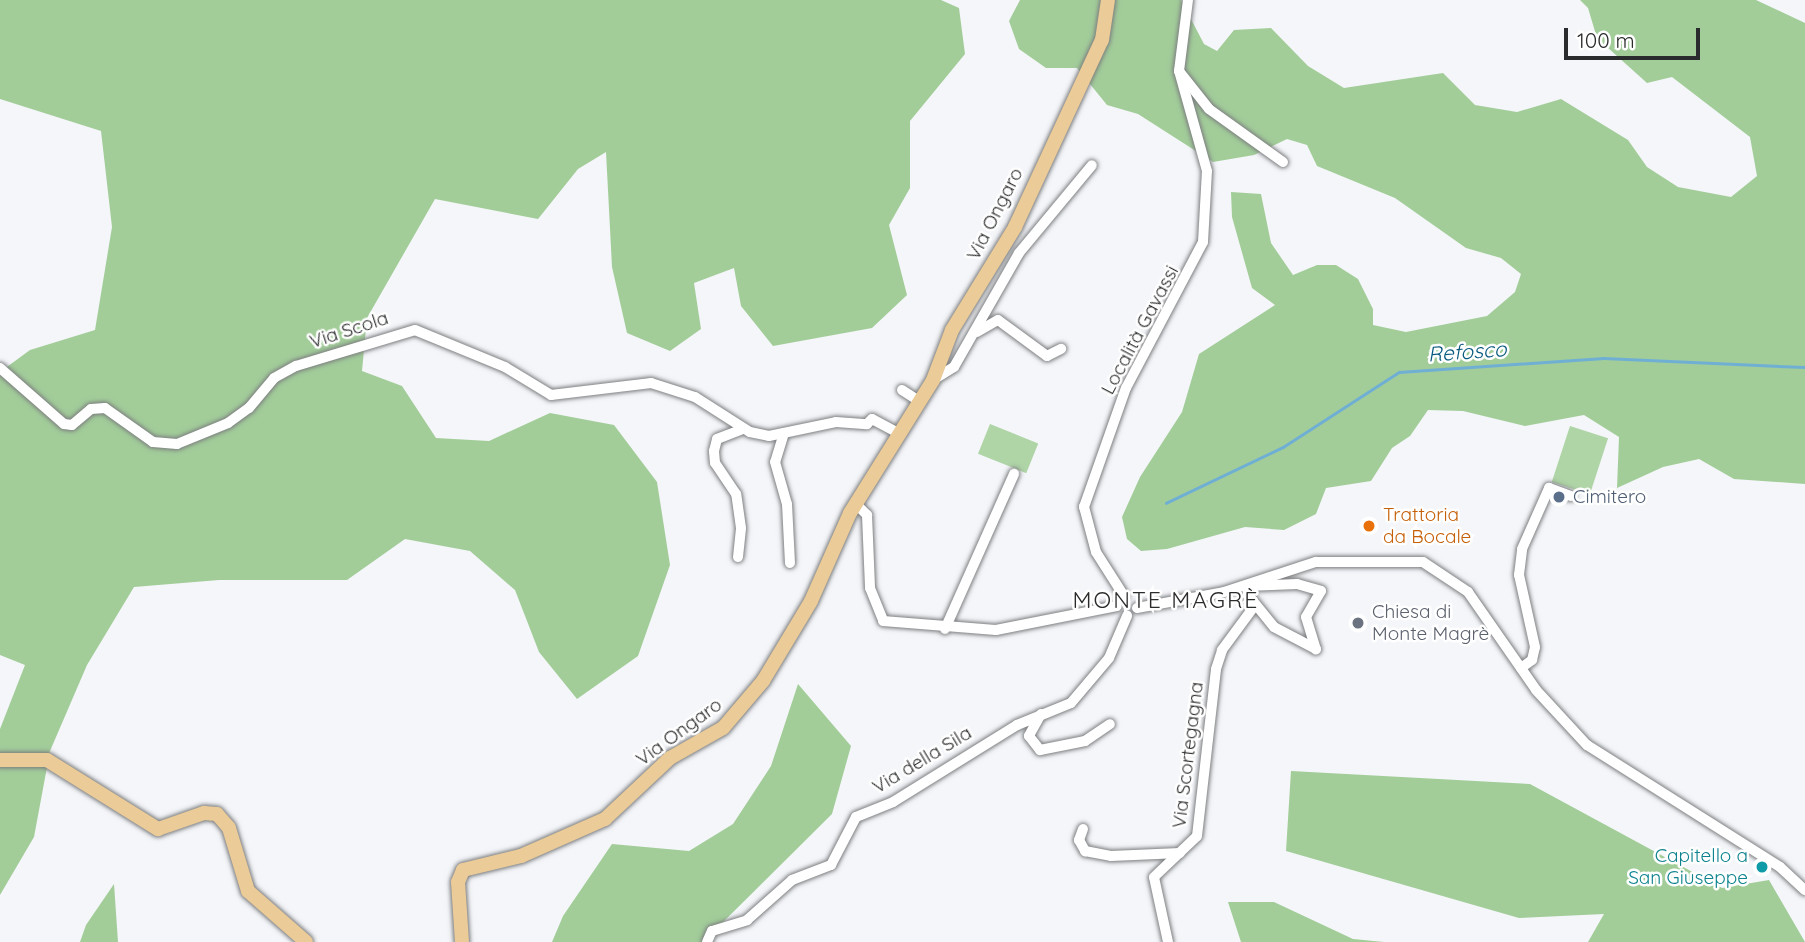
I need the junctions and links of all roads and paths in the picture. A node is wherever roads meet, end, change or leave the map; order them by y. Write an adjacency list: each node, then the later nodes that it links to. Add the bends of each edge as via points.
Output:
1 (1108, 0): 9 (main road, Via Ongaro, via 1102,40 1049,145 1028,200 952,330)
2 (1188, 0): 3 (street, Località Gavassi)
3 (1179, 71): 4 (street, via 1209,108); 21 (street, Località Gavassi, via 1207,171 1203,242 1126,388 1084,507 1096,552)
4 (1283, 162)
5 (1092, 165): 6 (street, via 1019,253)
6 (975, 334): 7 (street, via 998,320 1010,324 1047,356); 9 (street, via 954,367)
7 (1061, 349)
8 (0, 368): 12 (street, Via Scola, via 64,424 72,425 91,409 105,408 153,442 177,444 228,423 249,408 274,378 296,366 415,330 505,367 551,395 651,383 695,397)
9 (933, 380): 11 (main road, Via Ongaro)
10 (902, 390): 11 (street)
11 (919, 401): 14 (main road, Via Ongaro)
12 (740, 430): 13 (street); 18 (street, via 717,439 714,451 715,463 736,494 741,528)
13 (783, 433): 14 (street, via 836,422 867,424 872,419); 19 (street, via 775,459 787,504)
14 (898, 433): 17 (main road, Via Ongaro)
15 (1014, 474): 26 (street)
16 (1571, 496): 27 (street, via 1549,488 1522,549 1519,575 1535,647 1532,660)
17 (856, 503): 26 (street, via 867,515 870,588 883,621); 36 (main road, Via Ongaro, via 811,601 739,712 659,767 605,818 521,856 463,870 458,882)
18 (737, 557)
19 (790, 563)
20 (1247, 586): 23 (street); 24 (street); 24 (street, via 1297,584 1321,594 1306,617 1316,649 1274,627); 27 (street, via 1316,562 1423,562 1468,592)
21 (1124, 596): 22 (street); 23 (street, Località Gavassi, via 1134,598)
22 (1117, 606): 25 (street); 26 (street, via 996,630)
23 (1136, 608): 25 (street)
24 (1253, 608): 32 (street, Via Scortegagna, via 1218,659 1200,830)
25 (1127, 616): 28 (street, Via della Sila, via 1109,658 1091,682 1071,703)
26 (945, 629)
27 (1521, 668): 33 (street, via 1587,745 1780,867)
28 (1041, 714): 29 (street, via 1029,736 1040,750 1085,741); 37 (street, Via della Sila, via 983,743 892,802 856,817 831,865 792,880 747,919 712,931)
29 (1110, 724)
30 (0, 760): 35 (main road, via 47,760 158,829 204,813 217,814 229,828 248,891)
31 (1083, 829): 32 (street, via 1079,840 1085,850 1111,856)
32 (1183, 852): 34 (street, Via Scortegagna, via 1154,877)
33 (1805, 890)
34 (1165, 941)
35 (306, 942)
36 (462, 942)
37 (707, 942)

